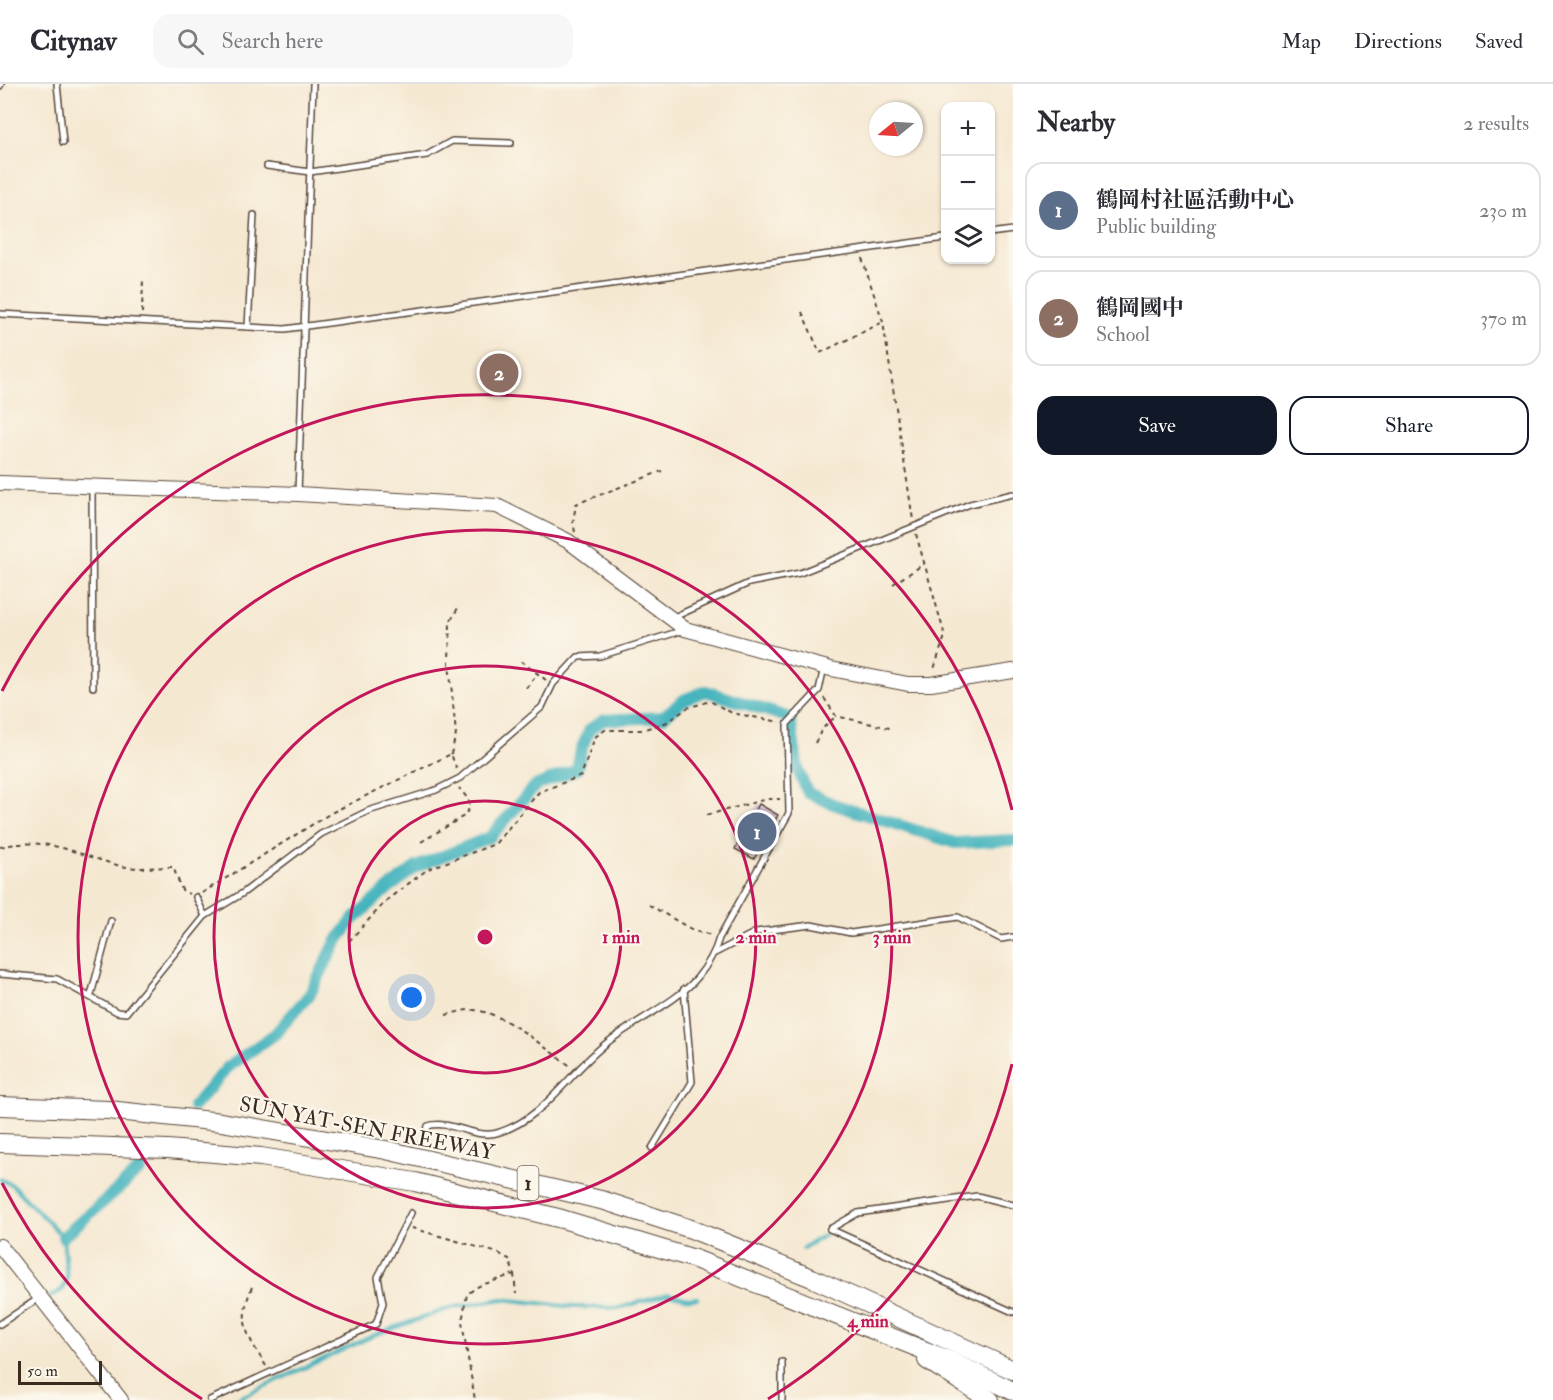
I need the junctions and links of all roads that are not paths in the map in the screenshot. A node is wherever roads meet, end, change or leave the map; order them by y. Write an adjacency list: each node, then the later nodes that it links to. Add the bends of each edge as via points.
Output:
1 (57, 84): 3 (lane)
2 (313, 84): 6 (lane)
3 (63, 142)
4 (511, 143): 6 (lane, via 452,141 427,155)
5 (267, 166): 6 (lane)
6 (310, 172): 13 (lane)
7 (254, 215): 12 (lane)
8 (1013, 230): 9 (lane)
9 (995, 232)
10 (941, 239): 13 (lane)
11 (0, 314): 12 (lane)
12 (248, 327): 13 (lane)
13 (304, 327): 16 (lane)
14 (0, 483): 15 (street)
15 (92, 488): 16 (street); 22 (lane)
16 (298, 494): 18 (street, via 497,506 568,541)
17 (1013, 494): 18 (lane, via 970,504 800,573 749,583)
18 (669, 619): 19 (street)
19 (686, 629): 20 (street); 24 (lane, via 600,656 578,657 553,684 542,707 460,778 436,790 368,811 321,834)
20 (824, 667): 21 (street, via 908,684 931,684); 27 (lane, via 819,690 787,724 789,813 719,938)
21 (1013, 670)
22 (93, 687)
23 (196, 897): 24 (lane)
24 (206, 916): 30 (lane, via 126,1013 117,1012)
25 (111, 921): 30 (lane)
26 (1013, 937): 27 (lane, via 1000,939 958,917 851,933 811,925 756,932)
27 (715, 953): 29 (lane)
28 (0, 974): 30 (lane, via 57,979)
29 (684, 989): 32 (lane, via 607,1043 553,1098 501,1132 489,1135 437,1123 428,1126); 34 (lane, via 692,1082)
30 (91, 995)
31 (7, 1106): 43 (highway, SUN YAT-SEN FREEWAY / 1, via 108,1110 220,1122 386,1150 605,1201 691,1229 812,1278)
32 (425, 1137)
33 (0, 1143): 41 (highway, SUN YAT-SEN FREEWAY / 1, via 168,1149 261,1157 415,1182 573,1221 686,1256)
34 (652, 1148)
35 (1013, 1205): 39 (lane, via 977,1196 858,1213 830,1229)
36 (411, 1213): 46 (lane, via 378,1277 382,1303 376,1324)
37 (2, 1255): 38 (street)
38 (39, 1298): 40 (lane); 45 (street)
39 (1013, 1312)
40 (0, 1324)
41 (895, 1340): 44 (highway, SUN YAT-SEN FREEWAY / 1, via 951,1361); 48 (highway)
42 (782, 1362): 47 (lane)
43 (1013, 1370)
44 (1013, 1392)
45 (121, 1400)
46 (210, 1400)
47 (782, 1400)
48 (990, 1400)

